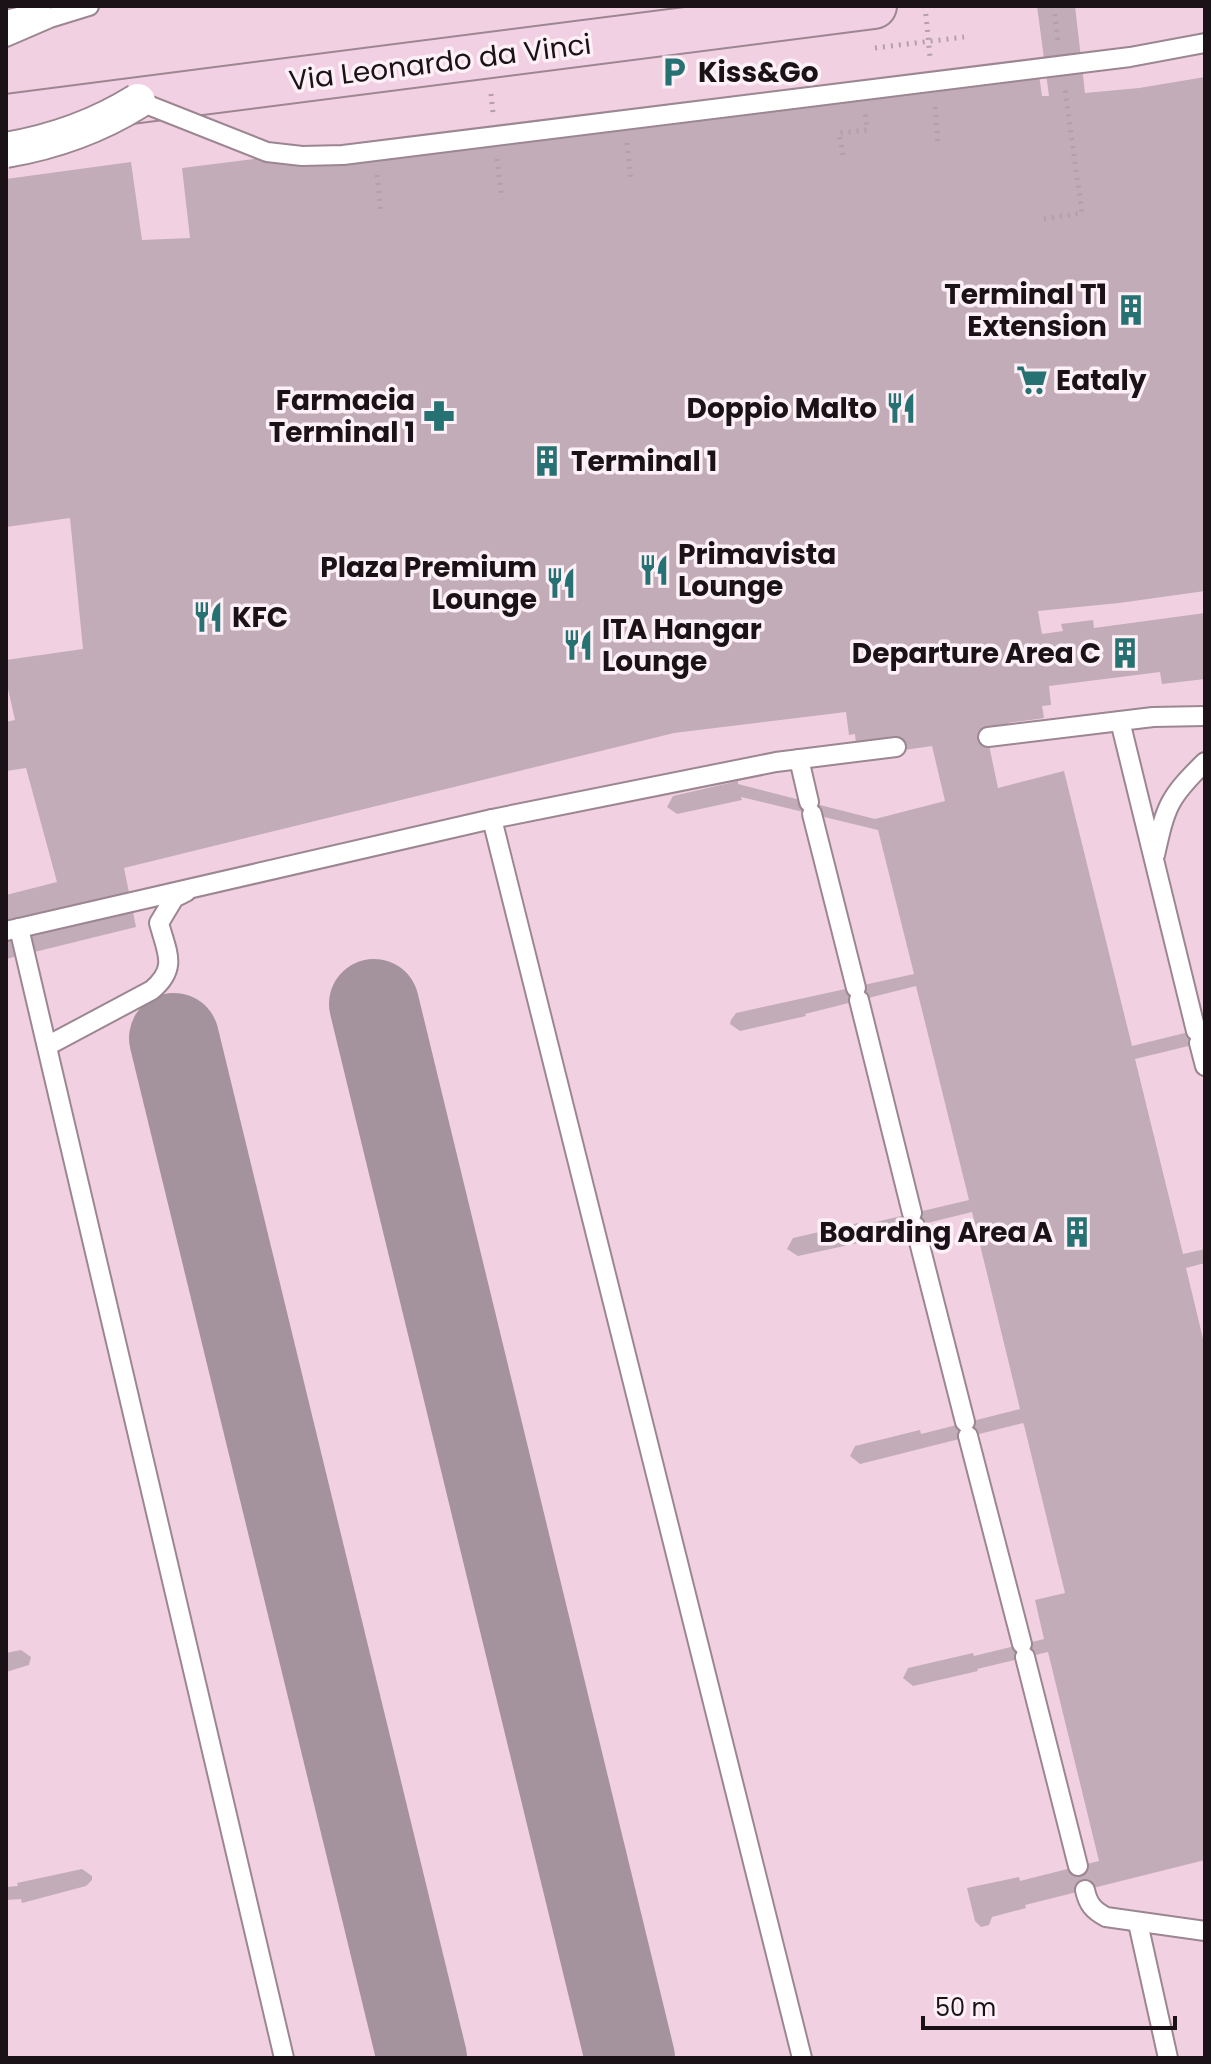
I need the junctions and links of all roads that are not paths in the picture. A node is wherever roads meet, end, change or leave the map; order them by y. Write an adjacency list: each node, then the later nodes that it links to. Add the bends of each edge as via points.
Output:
1 (60, 6): 4 (lane)
2 (89, 6): 5 (lane)
3 (874, 6): 7 (main road, Via Leonardo da Vinci)
4 (6, 20)
5 (6, 37)
6 (1205, 43): 7 (lane, bridge, via 1130,57 343,155 267,152)
7 (138, 101): 8 (main road, Via Leonardo da Vinci); 9 (street, bridge, via 75,132)
8 (6, 117)
9 (6, 150)
10 (1205, 716): 11 (lane)
11 (1120, 721): 12 (lane); 17 (lane)
12 (988, 737)
13 (896, 747): 14 (lane)
14 (799, 759): 16 (lane); 22 (lane)
15 (1205, 762): 17 (lane, via 1165,810)
16 (492, 819): 18 (lane); 27 (lane)
17 (1153, 862): 21 (lane)
18 (198, 885): 19 (lane); 20 (lane, via 174,898 159,923 170,965 165,978)
19 (12, 930): 20 (lane)
20 (47, 1046): 26 (lane)
21 (1205, 1066)
22 (1078, 1866)
23 (1085, 1890): 24 (lane, via 1095,1911)
24 (1138, 1923): 25 (lane); 28 (lane)
25 (1205, 1931)
26 (284, 2058)
27 (802, 2058)
28 (1168, 2058)

